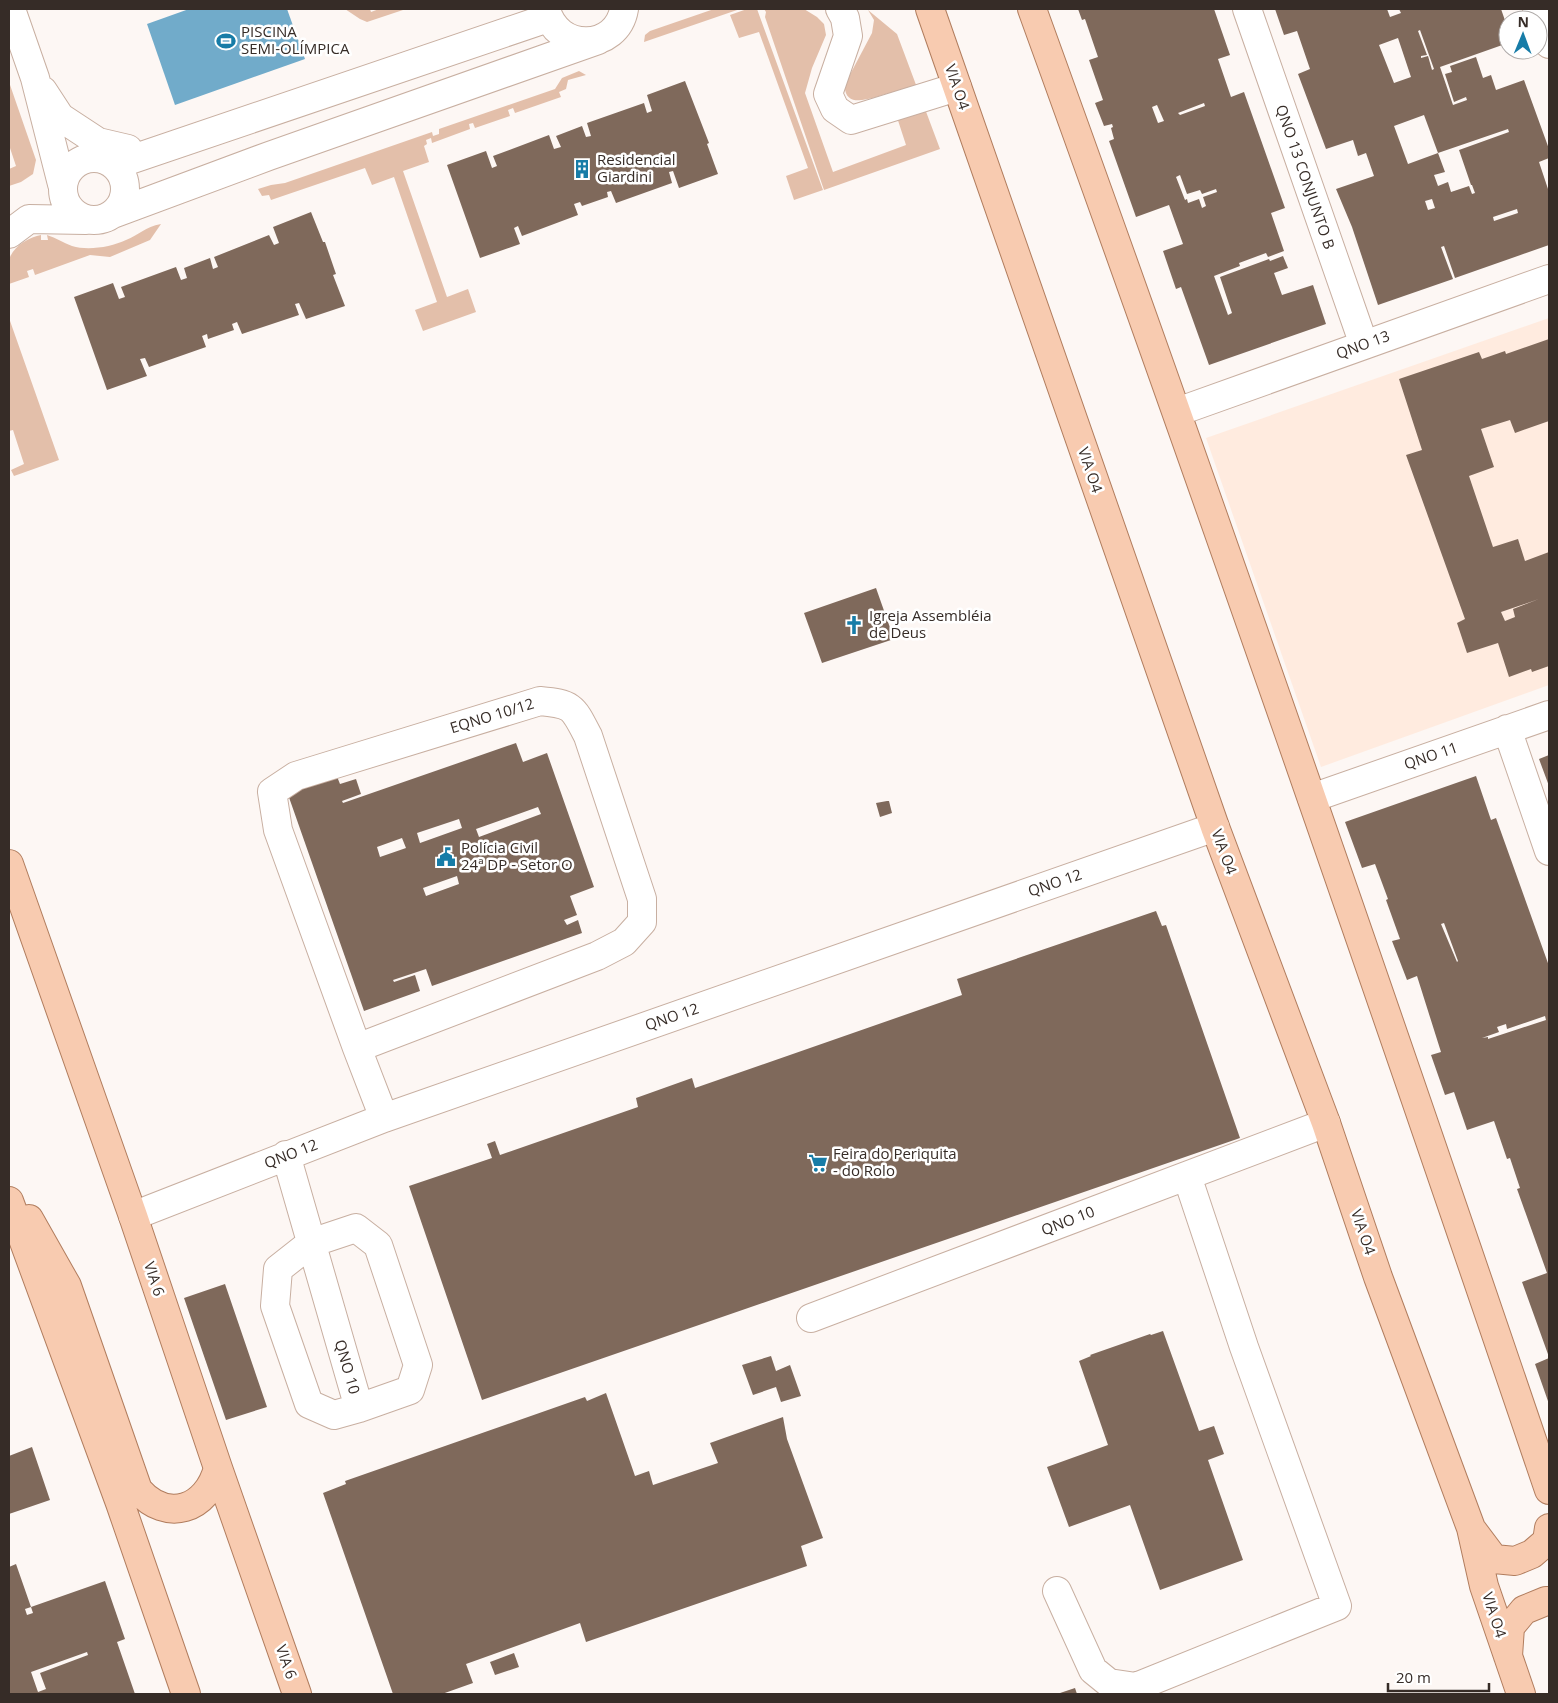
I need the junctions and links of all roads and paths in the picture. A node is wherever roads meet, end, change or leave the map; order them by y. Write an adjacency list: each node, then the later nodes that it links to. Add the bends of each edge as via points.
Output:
1 (11, 9): 11 (street)
2 (840, 9): 12 (street, via 848,36 828,94 835,109 851,120)
3 (930, 9): 12 (main road, VIA O4)
4 (1032, 9): 22 (main road)
5 (1247, 9): 21 (street, QNO 13 CONJUNTO B)
6 (1537, 9): 10 (street)
7 (629, 11): 9 (street, via 613,31)
8 (547, 13): 9 (street, via 556,30 568,38 583,42); 13 (street)
9 (598, 40): 17 (street)
10 (1549, 44)
11 (35, 78): 13 (street, via 60,117 78,129 98,142); 15 (street)
12 (957, 87): 26 (main road, VIA O4)
13 (149, 153): 14 (street)
14 (115, 165): 15 (street, via 96,157 85,158 66,172); 17 (street, via 124,178 126,191 122,204)
15 (62, 188): 16 (street); 18 (street, via 65,202)
16 (9, 211)
17 (113, 214): 18 (street, via 100,220)
18 (86, 220): 19 (street, via 29,219)
19 (9, 234)
20 (1549, 279): 21 (street, QNO 13)
21 (1364, 345): 22 (street, QNO 13)
22 (1177, 412): 25 (main road)
23 (1549, 715): 24 (street, QNO 11)
24 (1507, 729): 25 (street, QNO 11); 27 (street)
25 (1312, 798): 41 (main road)
26 (1214, 827): 30 (street, QNO 12); 31 (main road, VIA O4)
27 (1549, 851)
28 (9, 864): 36 (main road, VIA 6)
29 (357, 1048): 29 (street, EQNO 10/12, via 597,956 624,942 642,922 642,899 588,736 576,712 561,703 540,701 296,776 272,792 278,830); 30 (street)
30 (384, 1118): 32 (street, QNO 12)
31 (1326, 1123): 33 (street, QNO 10); 42 (main road, VIA O4, via 1378,1277)
32 (286, 1155): 36 (street, QNO 12); 37 (street, QNO 10)
33 (1187, 1176): 38 (street, QNO 10); 44 (street, via 1244,1347 1337,1606 1136,1687 1108,1683 1094,1670)
34 (9, 1182): 40 (main road, via 67,1286 138,1490 156,1504 181,1508 206,1495)
35 (10, 1208): 47 (main road, via 120,1503)
36 (133, 1216): 40 (main road, VIA 6)
37 (311, 1243): 39 (street, QNO 10); 39 (street, via 278,1269 275,1306 309,1404 334,1415); 39 (street, QNO 10, via 356,1228 378,1245 418,1365 410,1390)
38 (811, 1318)
39 (358, 1408)
40 (218, 1468): 48 (main road, VIA 6)
41 (1549, 1490)
42 (1471, 1528): 43 (main road, via 1494,1559 1515,1562 1532,1554 1547,1541); 46 (main road, VIA O4, via 1484,1586)
43 (1549, 1528)
44 (1057, 1591)
45 (1549, 1601): 46 (main road, via 1524,1610 1510,1627)
46 (1508, 1657): 49 (main road, VIA O4)
47 (186, 1694)
48 (297, 1694)
49 (1521, 1694)

